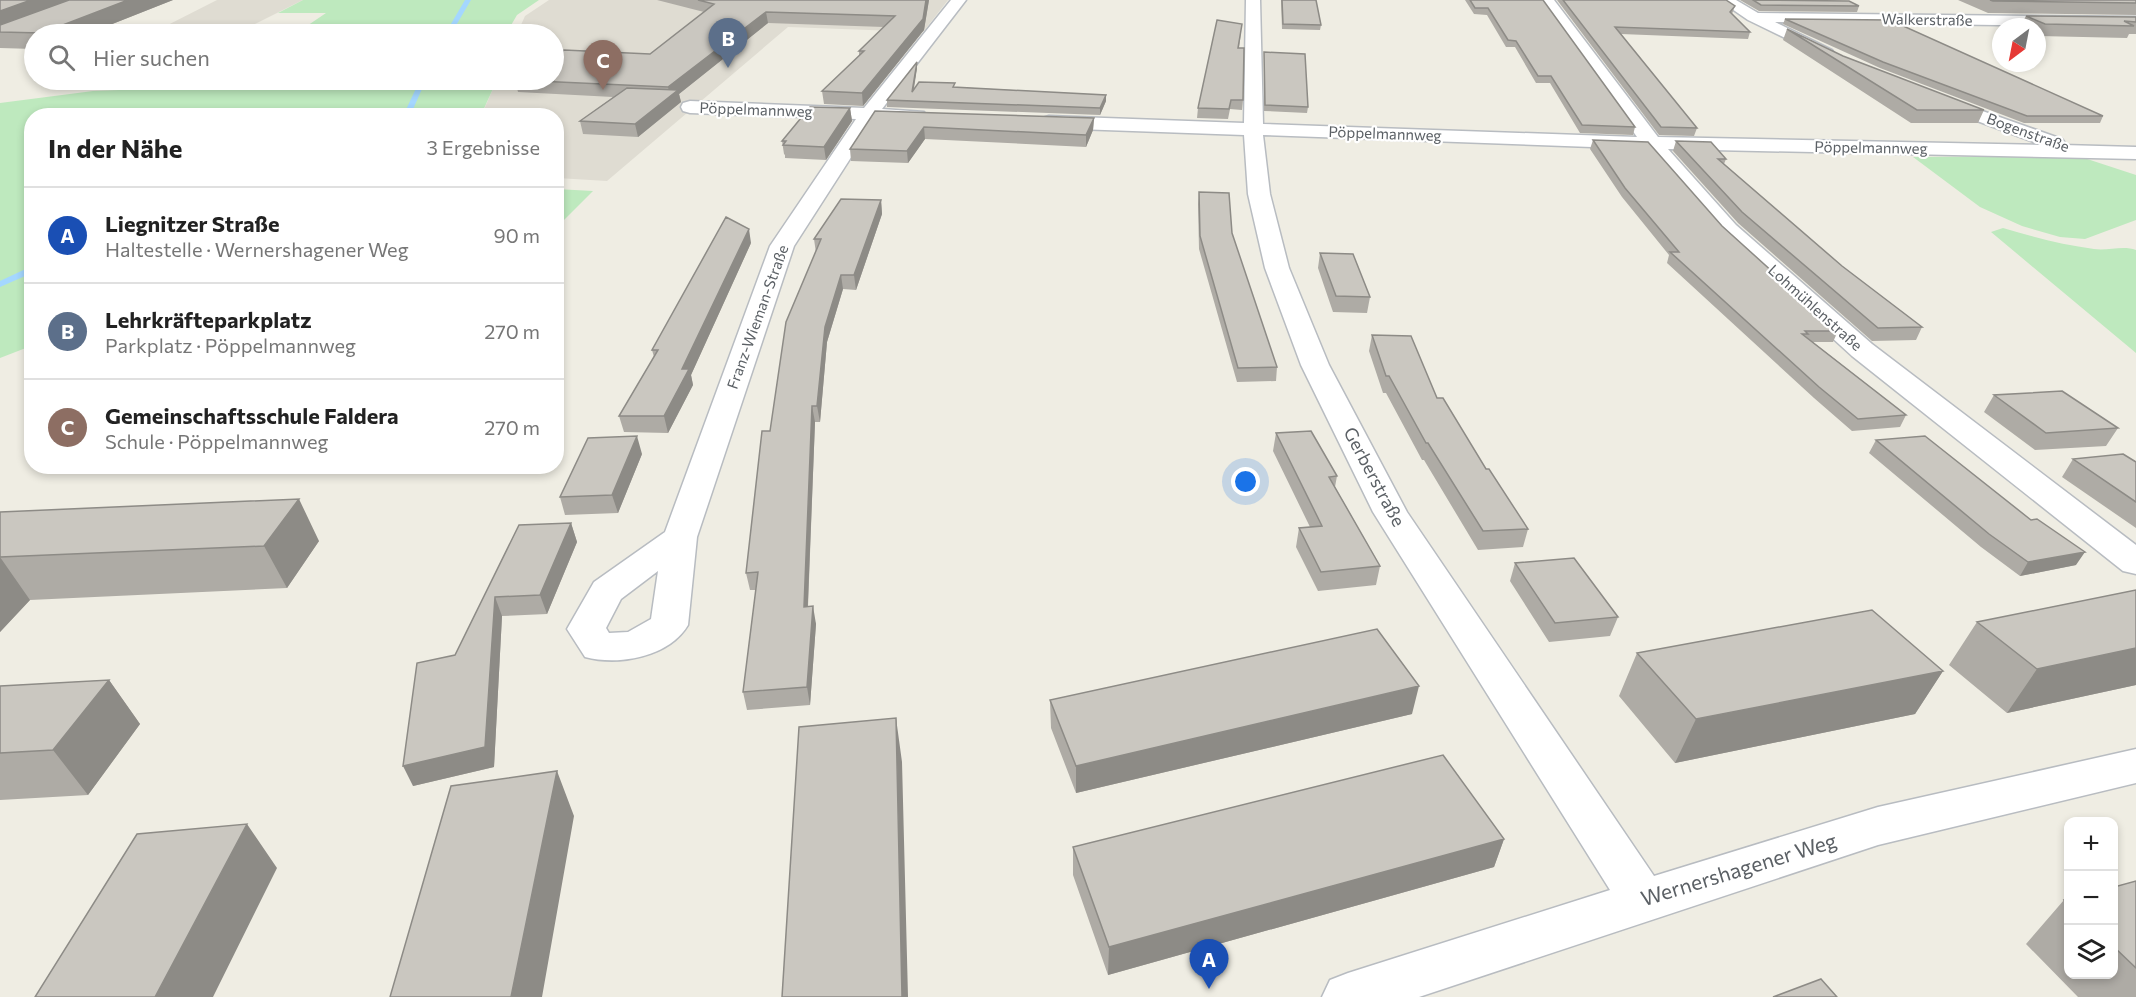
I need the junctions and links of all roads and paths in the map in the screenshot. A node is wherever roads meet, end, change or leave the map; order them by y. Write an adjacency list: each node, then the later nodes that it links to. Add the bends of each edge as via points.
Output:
1 (959, 0): 10 (street, Franz-Wieman-Straße)
2 (1253, 0): 13 (street, Gerberstraße)
3 (1547, 0): 14 (street, Lohmühlenstraße)
4 (1726, 0): 5 (street)
5 (1753, 17): 6 (street, Walkerstraße); 7 (street)
6 (2136, 22)
7 (1839, 58)
8 (1924, 94): 15 (street, Bogenstraße)
9 (690, 108): 10 (street, Pöppelmannweg)
10 (869, 114): 11 (street, Pöppelmannweg); 18 (street, Franz-Wieman-Straße, via 782,246)
11 (939, 117)
12 (1032, 121): 13 (street, Pöppelmannweg)
13 (1253, 130): 14 (street, Pöppelmannweg); 21 (street, Gerberstraße, via 1259,194 1277,268 1315,365 1390,512)
14 (1652, 143): 15 (street, Pöppelmannweg); 19 (street, Lohmühlenstraße, via 1728,230 1862,350)
15 (2081, 152): 16 (street, Pöppelmannweg); 17 (street, Bogenstraße)
16 (2136, 153)
17 (2136, 170)
18 (680, 537)
19 (2136, 563)
20 (2136, 766): 21 (street, Wernershagener Weg, via 1878,826)
21 (1643, 900): 22 (street, Wernershagener Weg)
22 (1348, 997)

